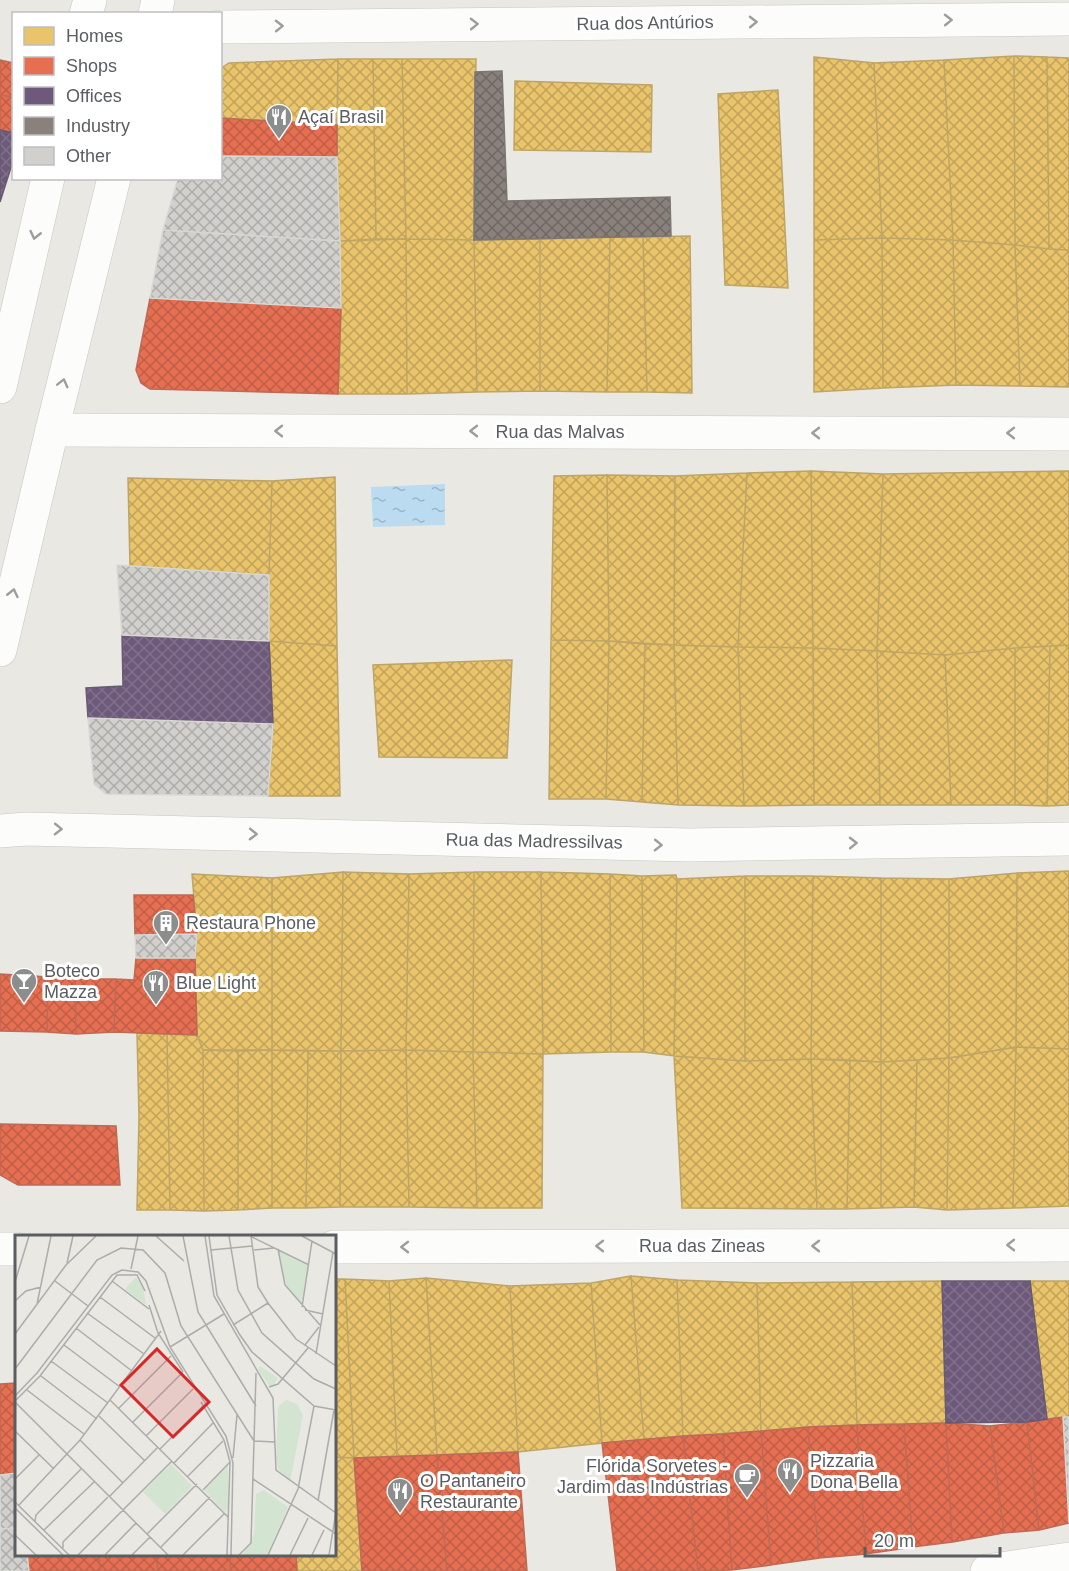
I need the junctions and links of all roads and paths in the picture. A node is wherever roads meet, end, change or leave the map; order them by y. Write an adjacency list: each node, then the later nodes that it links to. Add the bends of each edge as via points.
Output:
1 (1069, 19): 2 (street, Rua dos Antúrios, one-way to 1)
2 (222, 27)
3 (48, 180): 5 (street, one-way to 5)
4 (114, 180): 6 (street, one-way to 4)
5 (0, 387)
6 (52, 430): 7 (street, Rua das Malvas, one-way to 6); 8 (street, one-way to 6)
7 (1069, 434)
8 (0, 650)
9 (0, 831): 10 (street, Rua das Madressilvas, one-way to 10, via 689,845)
10 (1069, 839)
11 (1069, 1245): 12 (street, Rua das Zineas, one-way to 12)
12 (336, 1247)
13 (1069, 1559): 14 (street)
14 (987, 1571)

